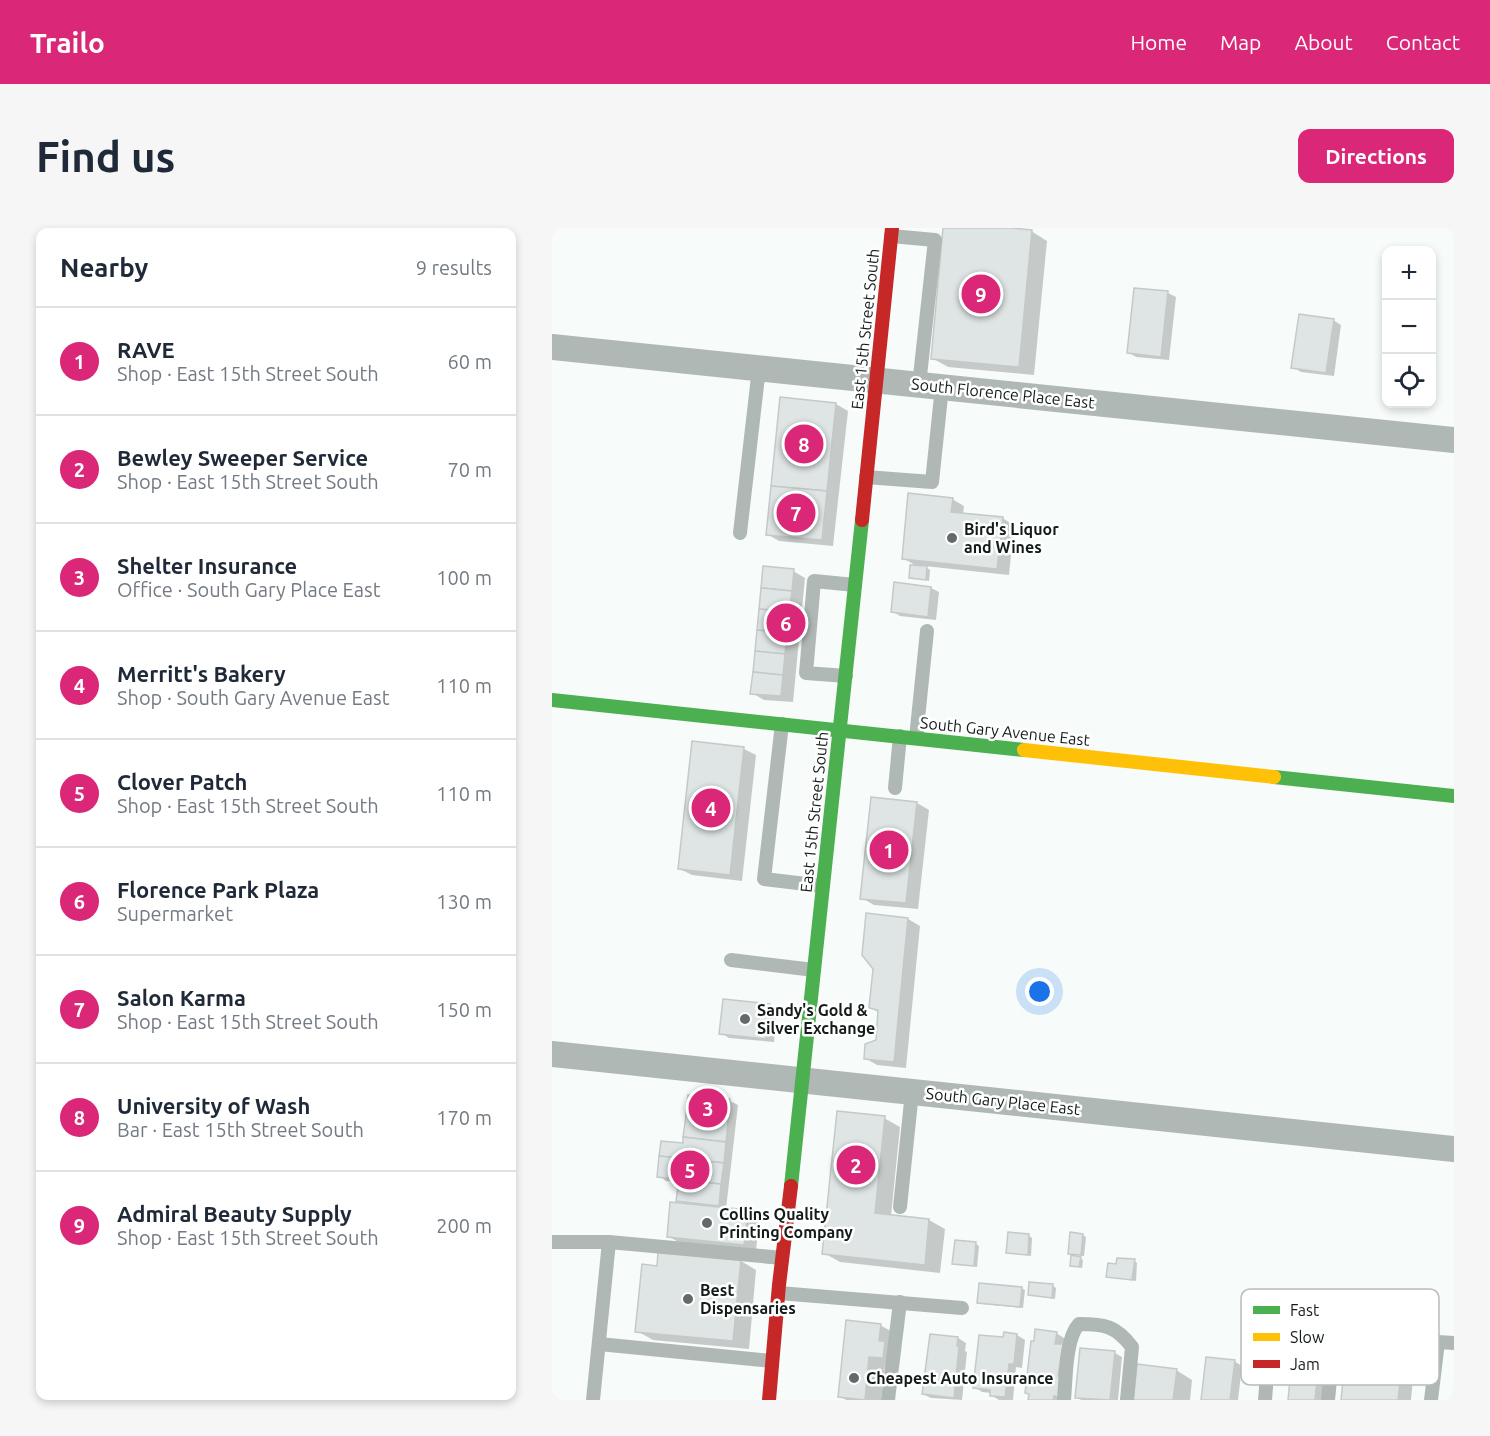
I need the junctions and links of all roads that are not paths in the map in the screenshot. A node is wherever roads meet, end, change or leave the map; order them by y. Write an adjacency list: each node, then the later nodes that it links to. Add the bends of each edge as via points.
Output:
1 (892, 232): 4 (main road, East 15th Street South); 5 (lane, via 935,240)
2 (552, 347): 3 (street, South Florence Place East)
3 (759, 368): 4 (street, South Florence Place East); 8 (lane)
4 (876, 380): 5 (street, South Florence Place East); 7 (main road, East 15th Street South)
5 (931, 386): 6 (street, South Florence Place East); 7 (lane, via 932,482)
6 (1454, 440)
7 (866, 477): 9 (main road, East 15th Street South)
8 (740, 533)
9 (855, 585): 11 (main road, East 15th Street South); 11 (lane, via 814,581 806,673)
10 (927, 631): 16 (lane)
11 (846, 676): 14 (main road, East 15th Street South)
12 (552, 700): 13 (main road, South Gary Avenue East)
13 (782, 724): 14 (main road, South Gary Avenue East); 19 (lane, via 764,879)
14 (840, 730): 15 (main road, South Gary Avenue East); 19 (main road, East 15th Street South)
15 (900, 736): 16 (main road, South Gary Avenue East); 17 (lane)
16 (916, 738): 18 (main road, South Gary Avenue East)
17 (895, 788)
18 (1454, 796)
19 (823, 886): 21 (main road, East 15th Street South)
20 (731, 960): 21 (lane)
21 (814, 969): 23 (main road, East 15th Street South)
22 (552, 1054): 23 (street, South Gary Place East)
23 (803, 1080): 24 (street, South Gary Place East); 29 (main road, East 15th Street South)
24 (912, 1092): 25 (street, South Gary Place East); 26 (lane)
25 (1454, 1149)
26 (900, 1207)
27 (552, 1242): 28 (lane)
28 (609, 1242): 29 (lane); 35 (lane)
29 (782, 1258): 30 (main road, East 15th Street South)
30 (778, 1293): 31 (lane); 36 (main road, East 15th Street South)
31 (900, 1302): 32 (lane); 42 (lane)
32 (962, 1308)
33 (1439, 1342): 34 (lane)
34 (1454, 1343)
35 (599, 1344): 36 (lane); 40 (lane)
36 (772, 1361): 41 (main road, East 15th Street South)
37 (1266, 1385): 45 (lane)
38 (1329, 1385): 46 (lane)
39 (1433, 1385): 47 (lane)
40 (593, 1400)
41 (769, 1400)
42 (888, 1400)
43 (1064, 1400): 44 (lane, via 1074,1330 1079,1324 1100,1324 1121,1332 1132,1347)
44 (1127, 1400)
45 (1265, 1400)
46 (1328, 1400)
47 (1431, 1400)

